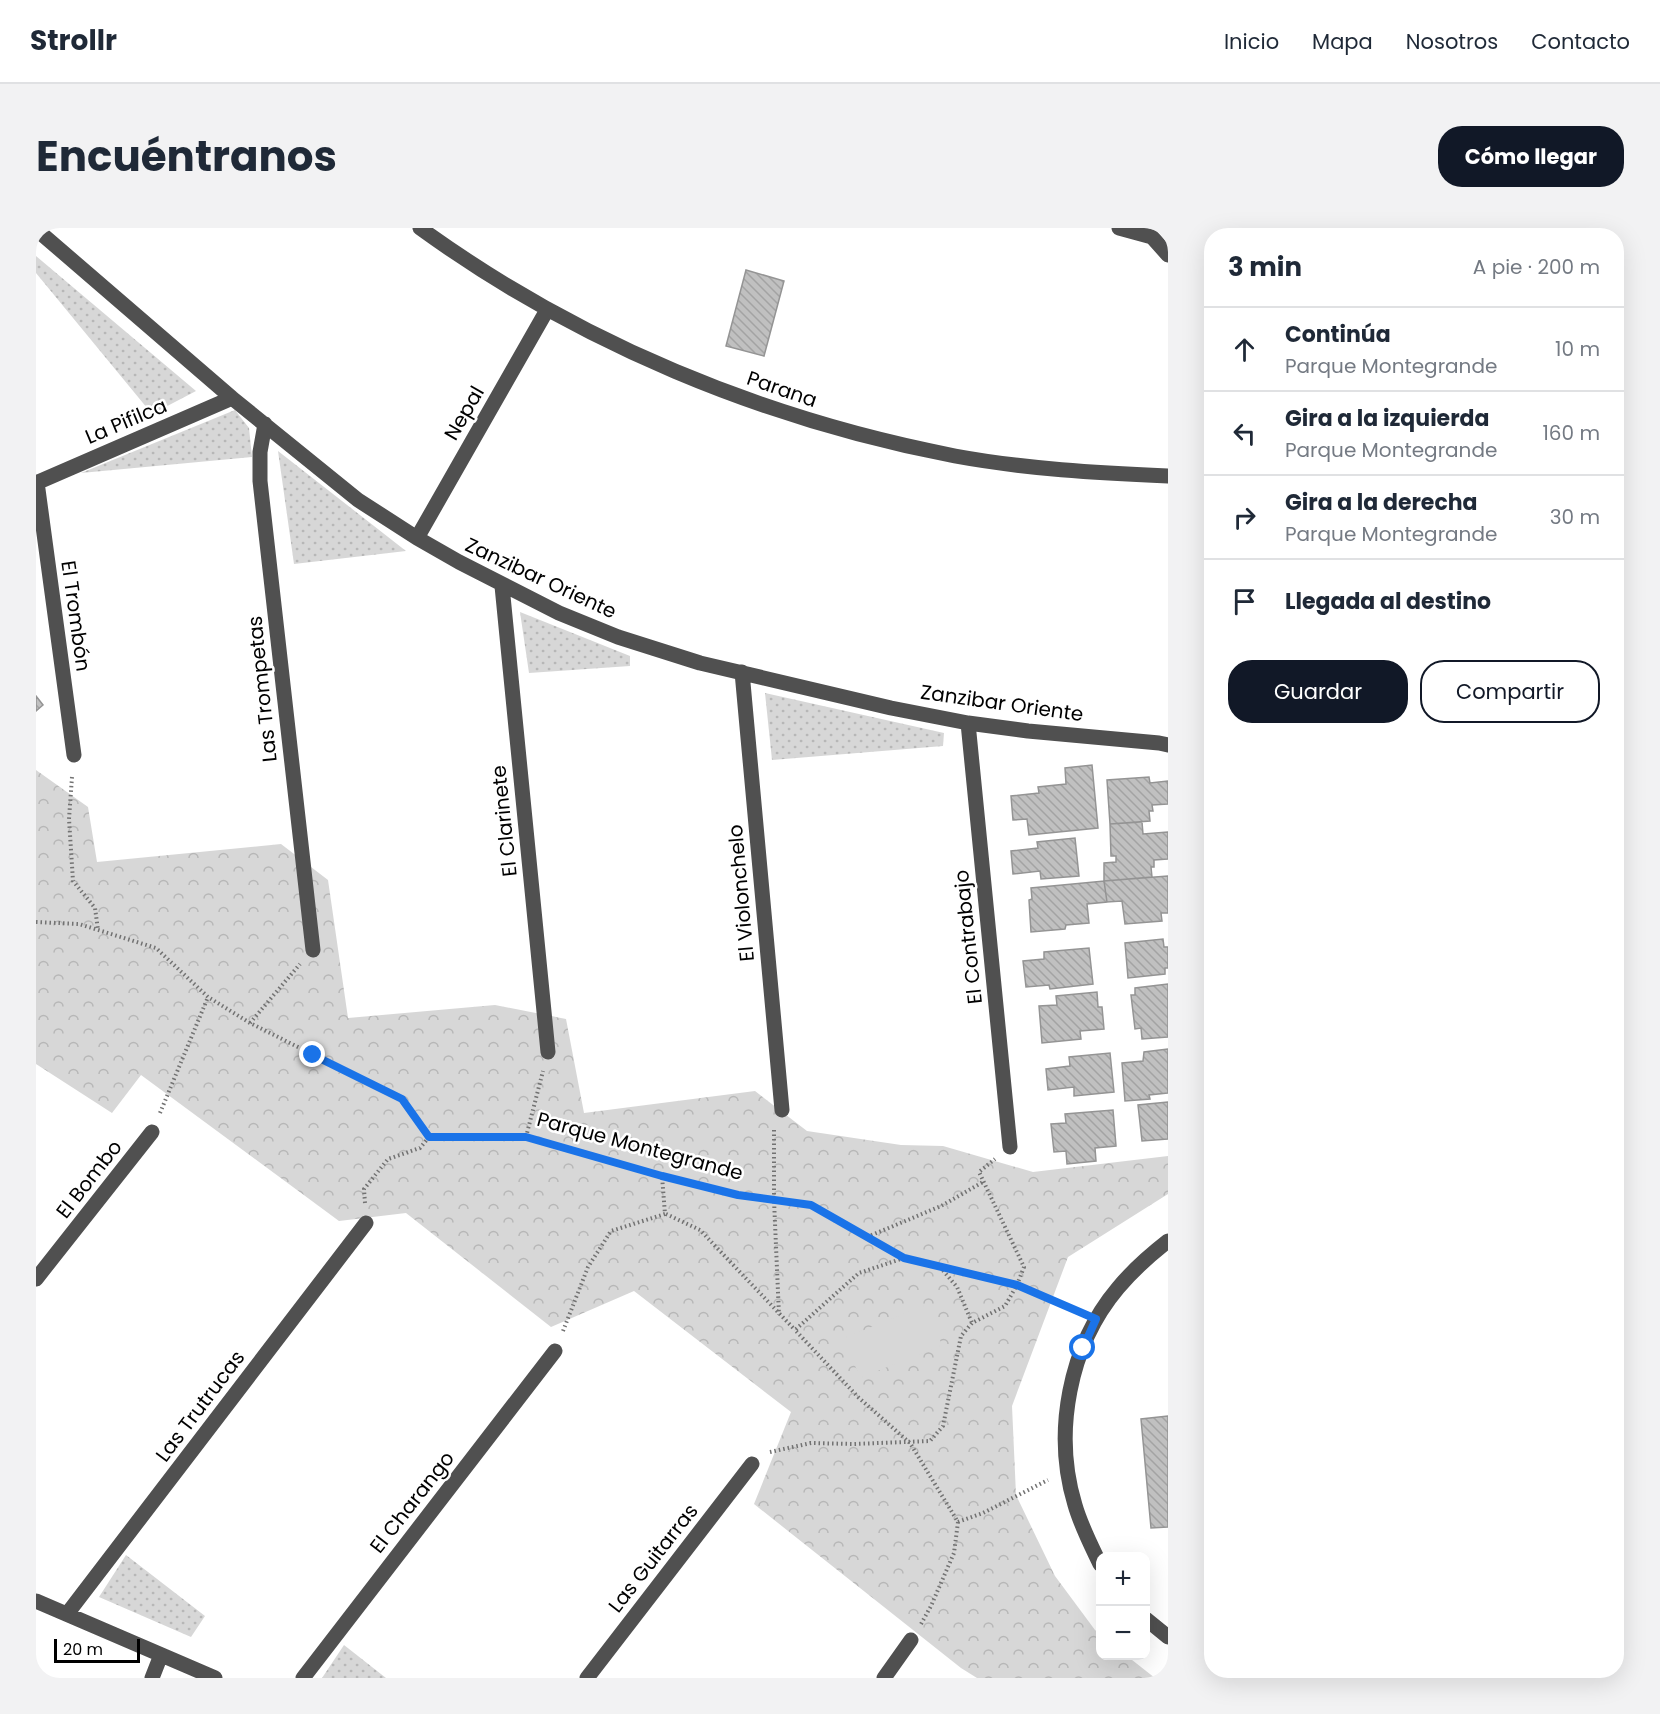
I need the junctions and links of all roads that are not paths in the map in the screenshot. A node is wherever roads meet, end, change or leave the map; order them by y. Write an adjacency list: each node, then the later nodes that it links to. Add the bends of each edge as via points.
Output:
1 (420, 228): 6 (street, Parana)
2 (1119, 228): 4 (street)
3 (36, 230): 7 (street, Zanzibar Oriente)
4 (1144, 231): 5 (street)
5 (1168, 255)
6 (547, 310): 9 (street, Parana, via 678,374 835,428 957,456 1029,467); 11 (street, Nepal)
7 (232, 398): 8 (street, Zanzibar Oriente); 10 (street, La Pifilca)
8 (265, 424): 11 (street, Zanzibar Oriente, via 358,500); 17 (street, Las Trompetas, via 260,481)
9 (1168, 476)
10 (36, 483): 16 (street, El Trombón)
11 (417, 538): 12 (street, Zanzibar Oriente)
12 (502, 586): 13 (street, Zanzibar Oriente, via 618,637); 18 (street, El Clarinete)
13 (742, 672): 14 (street, Zanzibar Oriente); 19 (street, El Violonchelo)
14 (968, 723): 15 (street, Zanzibar Oriente); 21 (street, El Contrabajo)
15 (1168, 746)
16 (74, 755)
17 (313, 950)
18 (548, 1052)
19 (782, 1110)
20 (152, 1132): 24 (street, El Bombo)
21 (1010, 1147)
22 (366, 1223): 29 (street, Las Trutrucas)
23 (1168, 1240): 27 (street, via 1142,1261 1096,1319 1073,1377 1065,1440 1068,1471 1074,1505)
24 (36, 1279)
25 (555, 1351): 36 (street, El Charango)
26 (752, 1464): 37 (street, Las Guitarras)
27 (1096, 1555)
28 (36, 1601): 29 (street)
29 (67, 1614): 33 (street)
30 (1150, 1622): 31 (street)
31 (1168, 1636)
32 (911, 1640): 38 (street)
33 (161, 1656): 34 (street); 35 (street)
34 (152, 1678)
35 (215, 1678)
36 (303, 1678)
37 (587, 1678)
38 (884, 1678)

